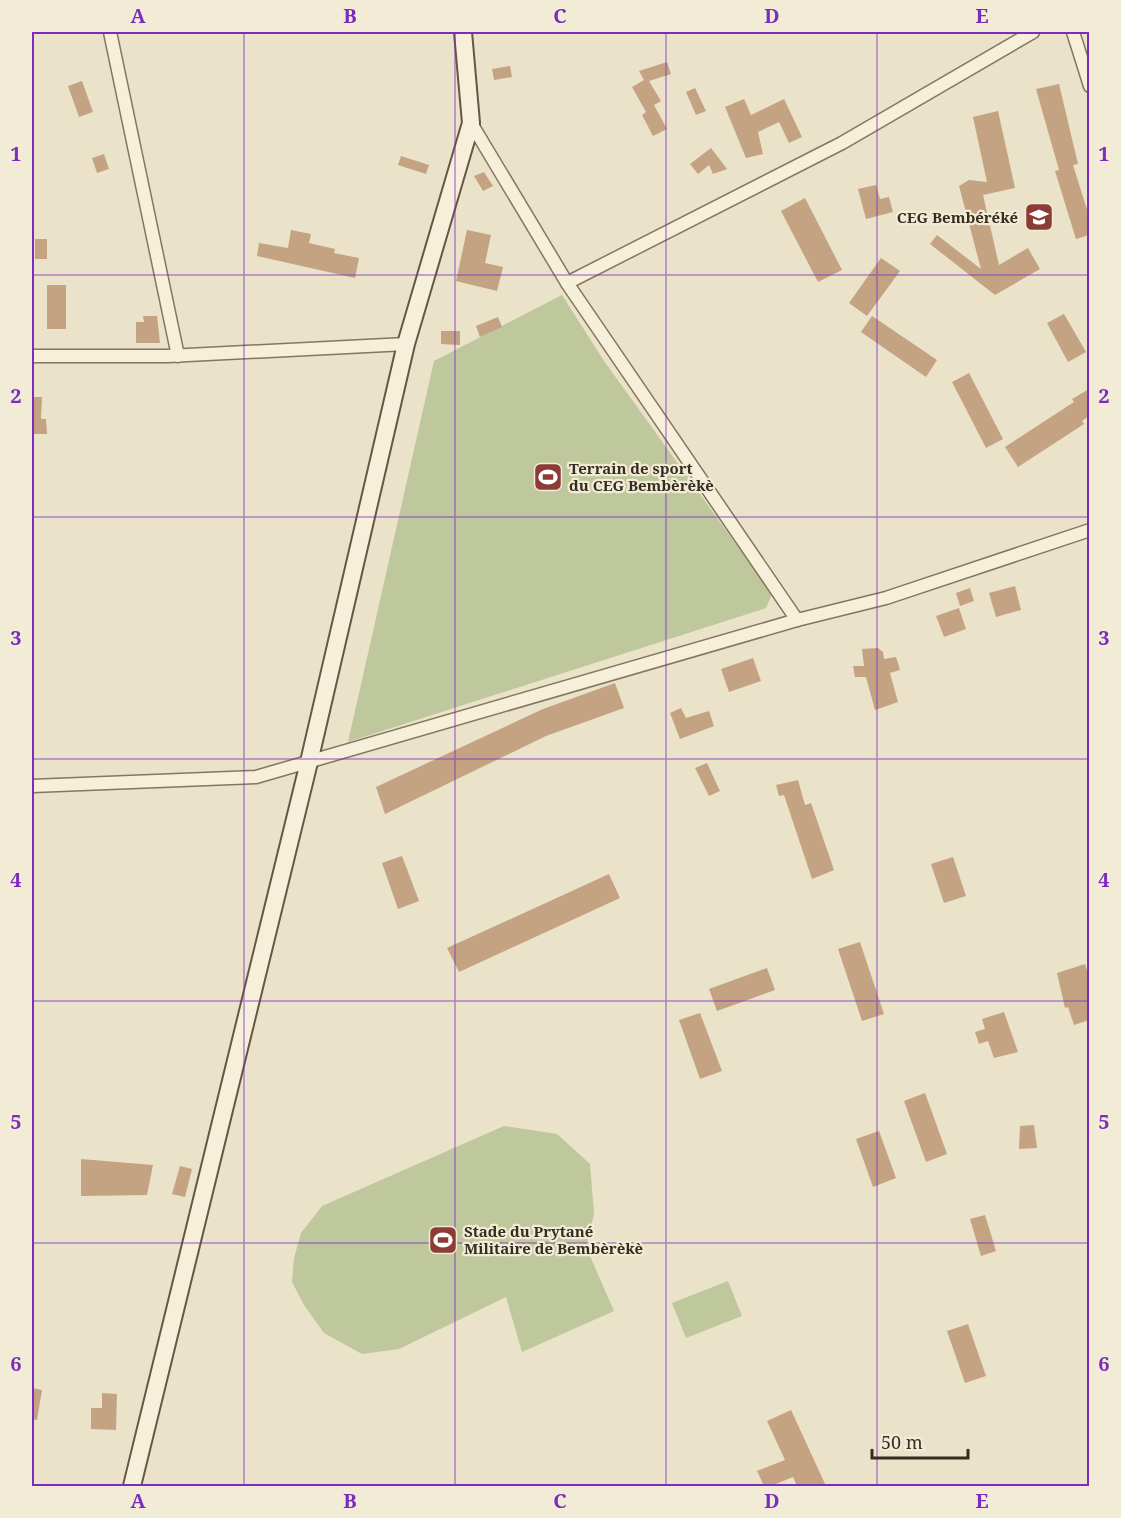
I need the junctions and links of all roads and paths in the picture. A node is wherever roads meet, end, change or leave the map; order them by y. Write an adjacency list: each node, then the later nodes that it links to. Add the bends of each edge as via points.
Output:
1 (110, 32): 10 (street)
2 (463, 32): 6 (main road)
3 (1033, 32): 7 (street, via 842,143)
4 (1073, 32): 5 (street)
5 (1089, 86)
6 (471, 123): 7 (street); 8 (main road)
7 (567, 282): 12 (street)
8 (406, 344): 10 (street); 13 (main road)
9 (32, 356): 10 (street)
10 (178, 356)
11 (1089, 530): 12 (street, via 886,598)
12 (797, 620): 13 (street)
13 (309, 762): 14 (street, via 256,777); 15 (main road)
14 (32, 786)
15 (132, 1486)

